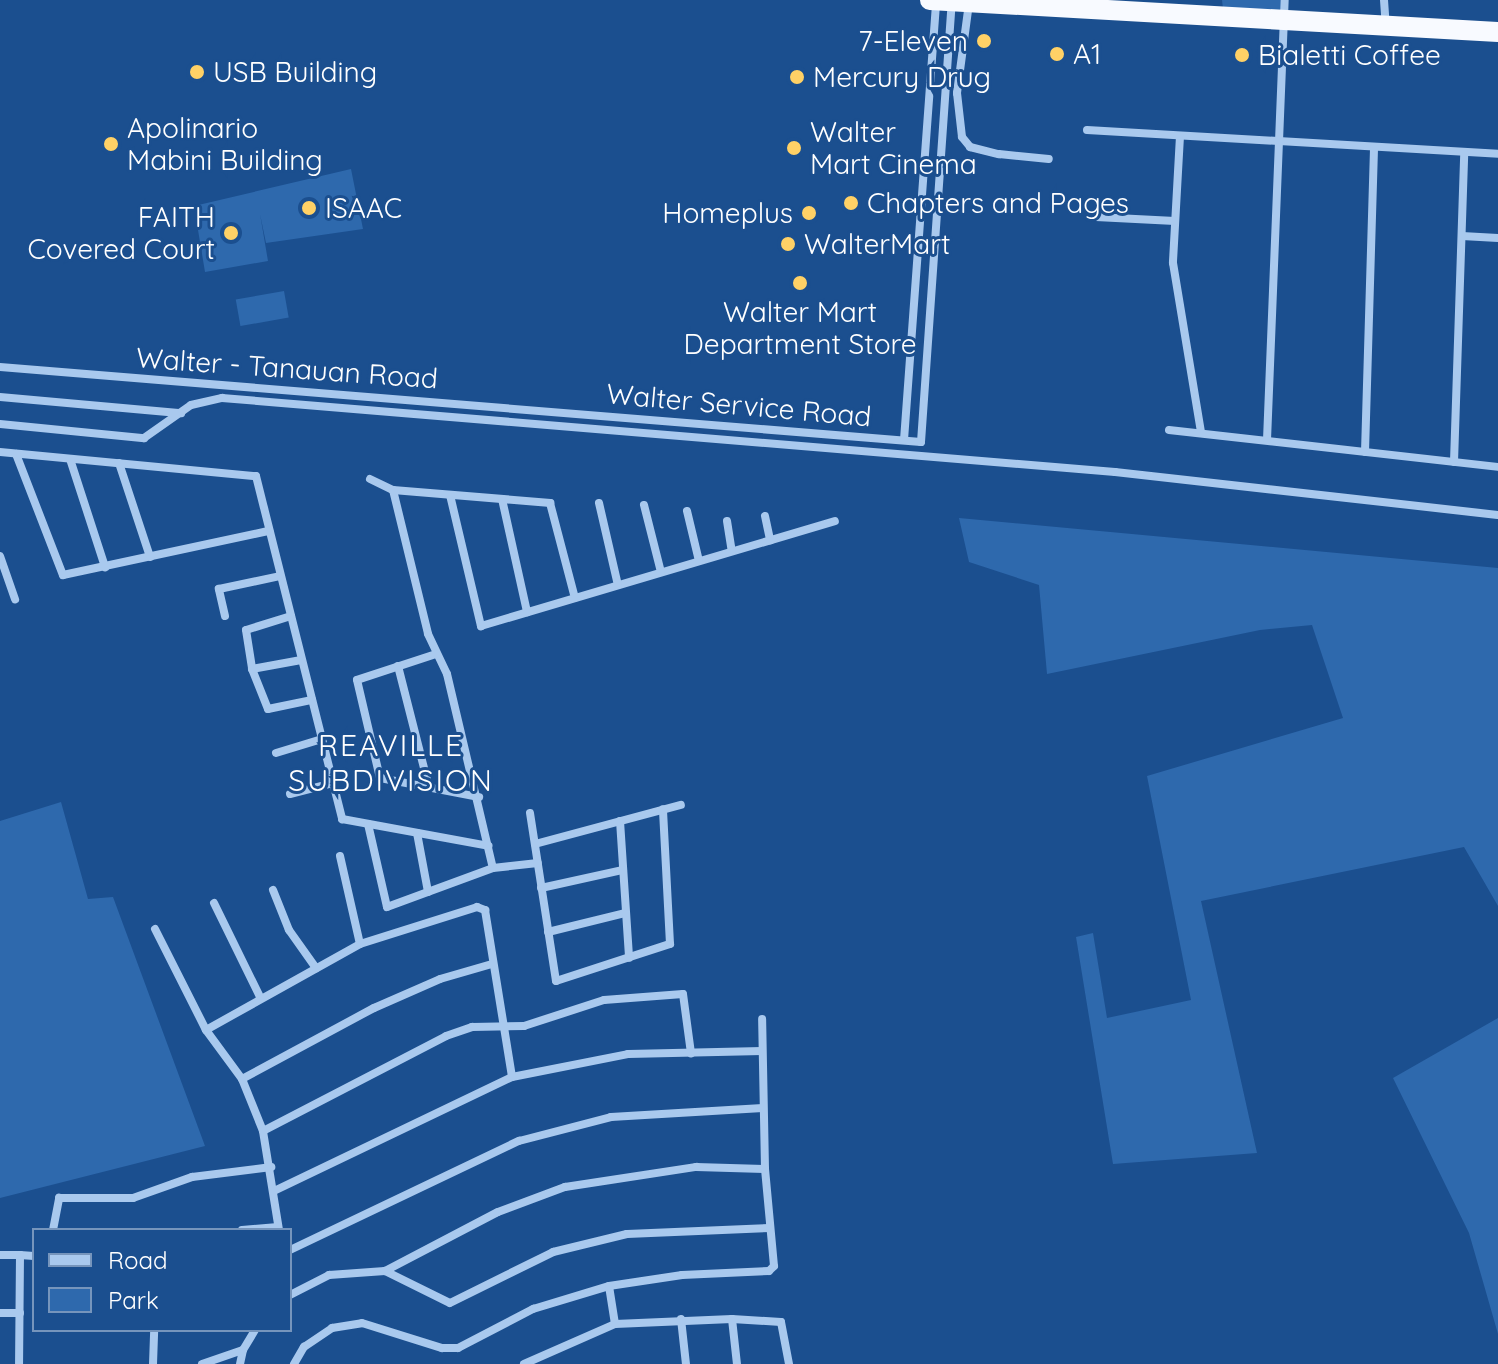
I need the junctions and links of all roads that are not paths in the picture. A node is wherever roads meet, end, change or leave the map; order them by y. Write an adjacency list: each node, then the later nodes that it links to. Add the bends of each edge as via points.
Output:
1 (1285, 0): 4 (street)
2 (1384, 0): 5 (street)
3 (946, 1): 4 (highway); 13 (street, via 962,137 970,147); 25 (street, Walter Service Road, via 934,25); 25 (street, Walter Service Road, via 921,442)
4 (1284, 21): 5 (highway); 9 (street)
5 (1386, 27): 6 (highway)
6 (1498, 32)
7 (1087, 130): 8 (street)
8 (1180, 136): 9 (street); 15 (street)
9 (1278, 142): 10 (street); 26 (street)
10 (1374, 147): 11 (street); 28 (street)
11 (1464, 153): 12 (street); 16 (street)
12 (1498, 154)
13 (1049, 159)
14 (1096, 217): 15 (street)
15 (1175, 221): 24 (street, via 1173,263)
16 (1462, 236): 17 (street); 31 (street)
17 (1498, 238)
18 (0, 367): 21 (street, Walter - Tanauan Road)
19 (0, 397): 20 (street)
20 (182, 413): 22 (street, via 144,438); 41 (street, via 204,399 238,399 1099,471)
21 (571, 414): 25 (street, Walter Service Road)
22 (0, 424)
23 (1169, 430): 24 (street)
24 (1201, 433): 26 (street)
25 (904, 440)
26 (1267, 440): 28 (street)
27 (0, 452): 29 (street)
28 (1365, 452): 31 (street)
29 (16, 454): 30 (street); 51 (street, via 63,575)
30 (70, 459): 32 (street); 51 (street)
31 (1454, 462): 33 (street)
32 (119, 463): 45 (street, via 256,476); 49 (street)
33 (1498, 467)
34 (370, 479): 35 (street)
35 (393, 490): 36 (street); 60 (street)
36 (450, 495): 37 (street); 57 (street, via 481,626)
37 (502, 499): 55 (street, via 550,503); 57 (street)
38 (599, 503): 54 (street)
39 (644, 505): 52 (street)
40 (687, 511): 50 (street)
41 (1498, 515)
42 (765, 516): 46 (street)
43 (727, 521): 47 (street)
44 (835, 521): 46 (street)
45 (269, 531): 49 (street); 53 (street)
46 (770, 540): 47 (street)
47 (732, 551): 50 (street)
48 (0, 556): 56 (street)
49 (150, 557): 51 (street)
50 (699, 561): 52 (street)
51 (105, 567)
52 (661, 572): 54 (street)
53 (280, 576): 58 (street, via 219,589); 59 (street)
54 (618, 585): 55 (street)
55 (575, 598): 57 (street)
56 (15, 599)
57 (527, 612)
58 (225, 616)
59 (291, 616): 61 (street); 63 (street, via 246,630)
60 (436, 654): 62 (street); 70 (street, via 447,674)
61 (301, 660): 63 (street); 64 (street)
62 (398, 666): 68 (street); 68 (street, via 357,680 380,778)
63 (252, 669): 64 (street, via 268,709)
64 (312, 700): 65 (street)
65 (322, 739): 66 (street); 67 (street)
66 (276, 753)
67 (333, 783): 69 (street); 75 (street, via 342,819)
68 (429, 788): 70 (street)
69 (290, 794)
70 (479, 797): 78 (street)
71 (681, 805): 72 (street)
72 (663, 809): 74 (street); 91 (street, via 670,944)
73 (530, 813): 77 (street)
74 (620, 821): 77 (street); 82 (street)
75 (368, 824): 76 (street); 85 (street, via 387,907)
76 (417, 833): 78 (street); 85 (street)
77 (535, 844): 80 (street)
78 (489, 846): 81 (street)
79 (340, 856): 90 (street)
80 (538, 863): 81 (street); 83 (street)
81 (493, 868): 85 (street)
82 (623, 870): 83 (street); 87 (street)
83 (541, 888): 89 (street)
84 (273, 890): 93 (street, via 289,930)
85 (428, 892)
86 (214, 903): 94 (street)
87 (625, 913): 89 (street); 91 (street)
88 (155, 929): 97 (street)
89 (548, 932): 91 (street, via 556,981)
90 (360, 944): 92 (street, via 477,907 485,910); 93 (street)
91 (629, 958)
92 (492, 964): 96 (street); 101 (street, via 440,979 374,1008)
93 (316, 968): 94 (street)
94 (260, 997): 97 (street)
95 (762, 1019): 98 (street)
96 (502, 1028): 99 (street, via 604,1000 679,993 686,998); 100 (street); 103 (street, via 472,1027 446,1036)
97 (206, 1030): 101 (street)
98 (762, 1051): 99 (street); 102 (street)
99 (691, 1053): 100 (street, via 589,1059)
100 (512, 1077): 106 (street)
101 (242, 1079): 103 (street)
102 (763, 1108): 105 (street); 110 (street, via 611,1117 519,1141)
103 (263, 1131): 104 (street)
104 (271, 1167): 106 (street); 107 (street, via 192,1177 133,1198 59,1198)
105 (765, 1169): 109 (street); 114 (street, via 696,1167 565,1187 498,1212)
106 (276, 1190): 108 (street)
107 (53, 1228)
108 (278, 1228)
109 (770, 1228): 114 (street, via 612,1238 553,1252 450,1303); 115 (street, via 774,1266 769,1271 682,1275)
110 (292, 1249)
111 (0, 1255): 112 (street)
112 (20, 1255): 113 (street); 118 (street)
113 (32, 1256)
114 (385, 1271): 116 (street, via 329,1275)
115 (609, 1286): 121 (street); 130 (street, via 533,1309 458,1348 442,1348 362,1323 332,1328 304,1347)
116 (292, 1294)
117 (0, 1313): 118 (street)
118 (20, 1313): 126 (street)
119 (681, 1319): 120 (street); 121 (street); 133 (street)
120 (732, 1319): 134 (street); 135 (street, via 781,1322)
121 (615, 1324): 125 (street)
122 (154, 1332): 127 (street)
123 (254, 1332): 124 (street)
124 (243, 1350): 128 (street); 129 (street)
125 (545, 1353): 131 (street); 132 (street)
126 (19, 1364)
127 (153, 1364)
128 (202, 1364)
129 (240, 1364)
130 (294, 1364)
131 (524, 1364)
132 (546, 1364)
133 (686, 1364)
134 (737, 1364)
135 (789, 1364)

